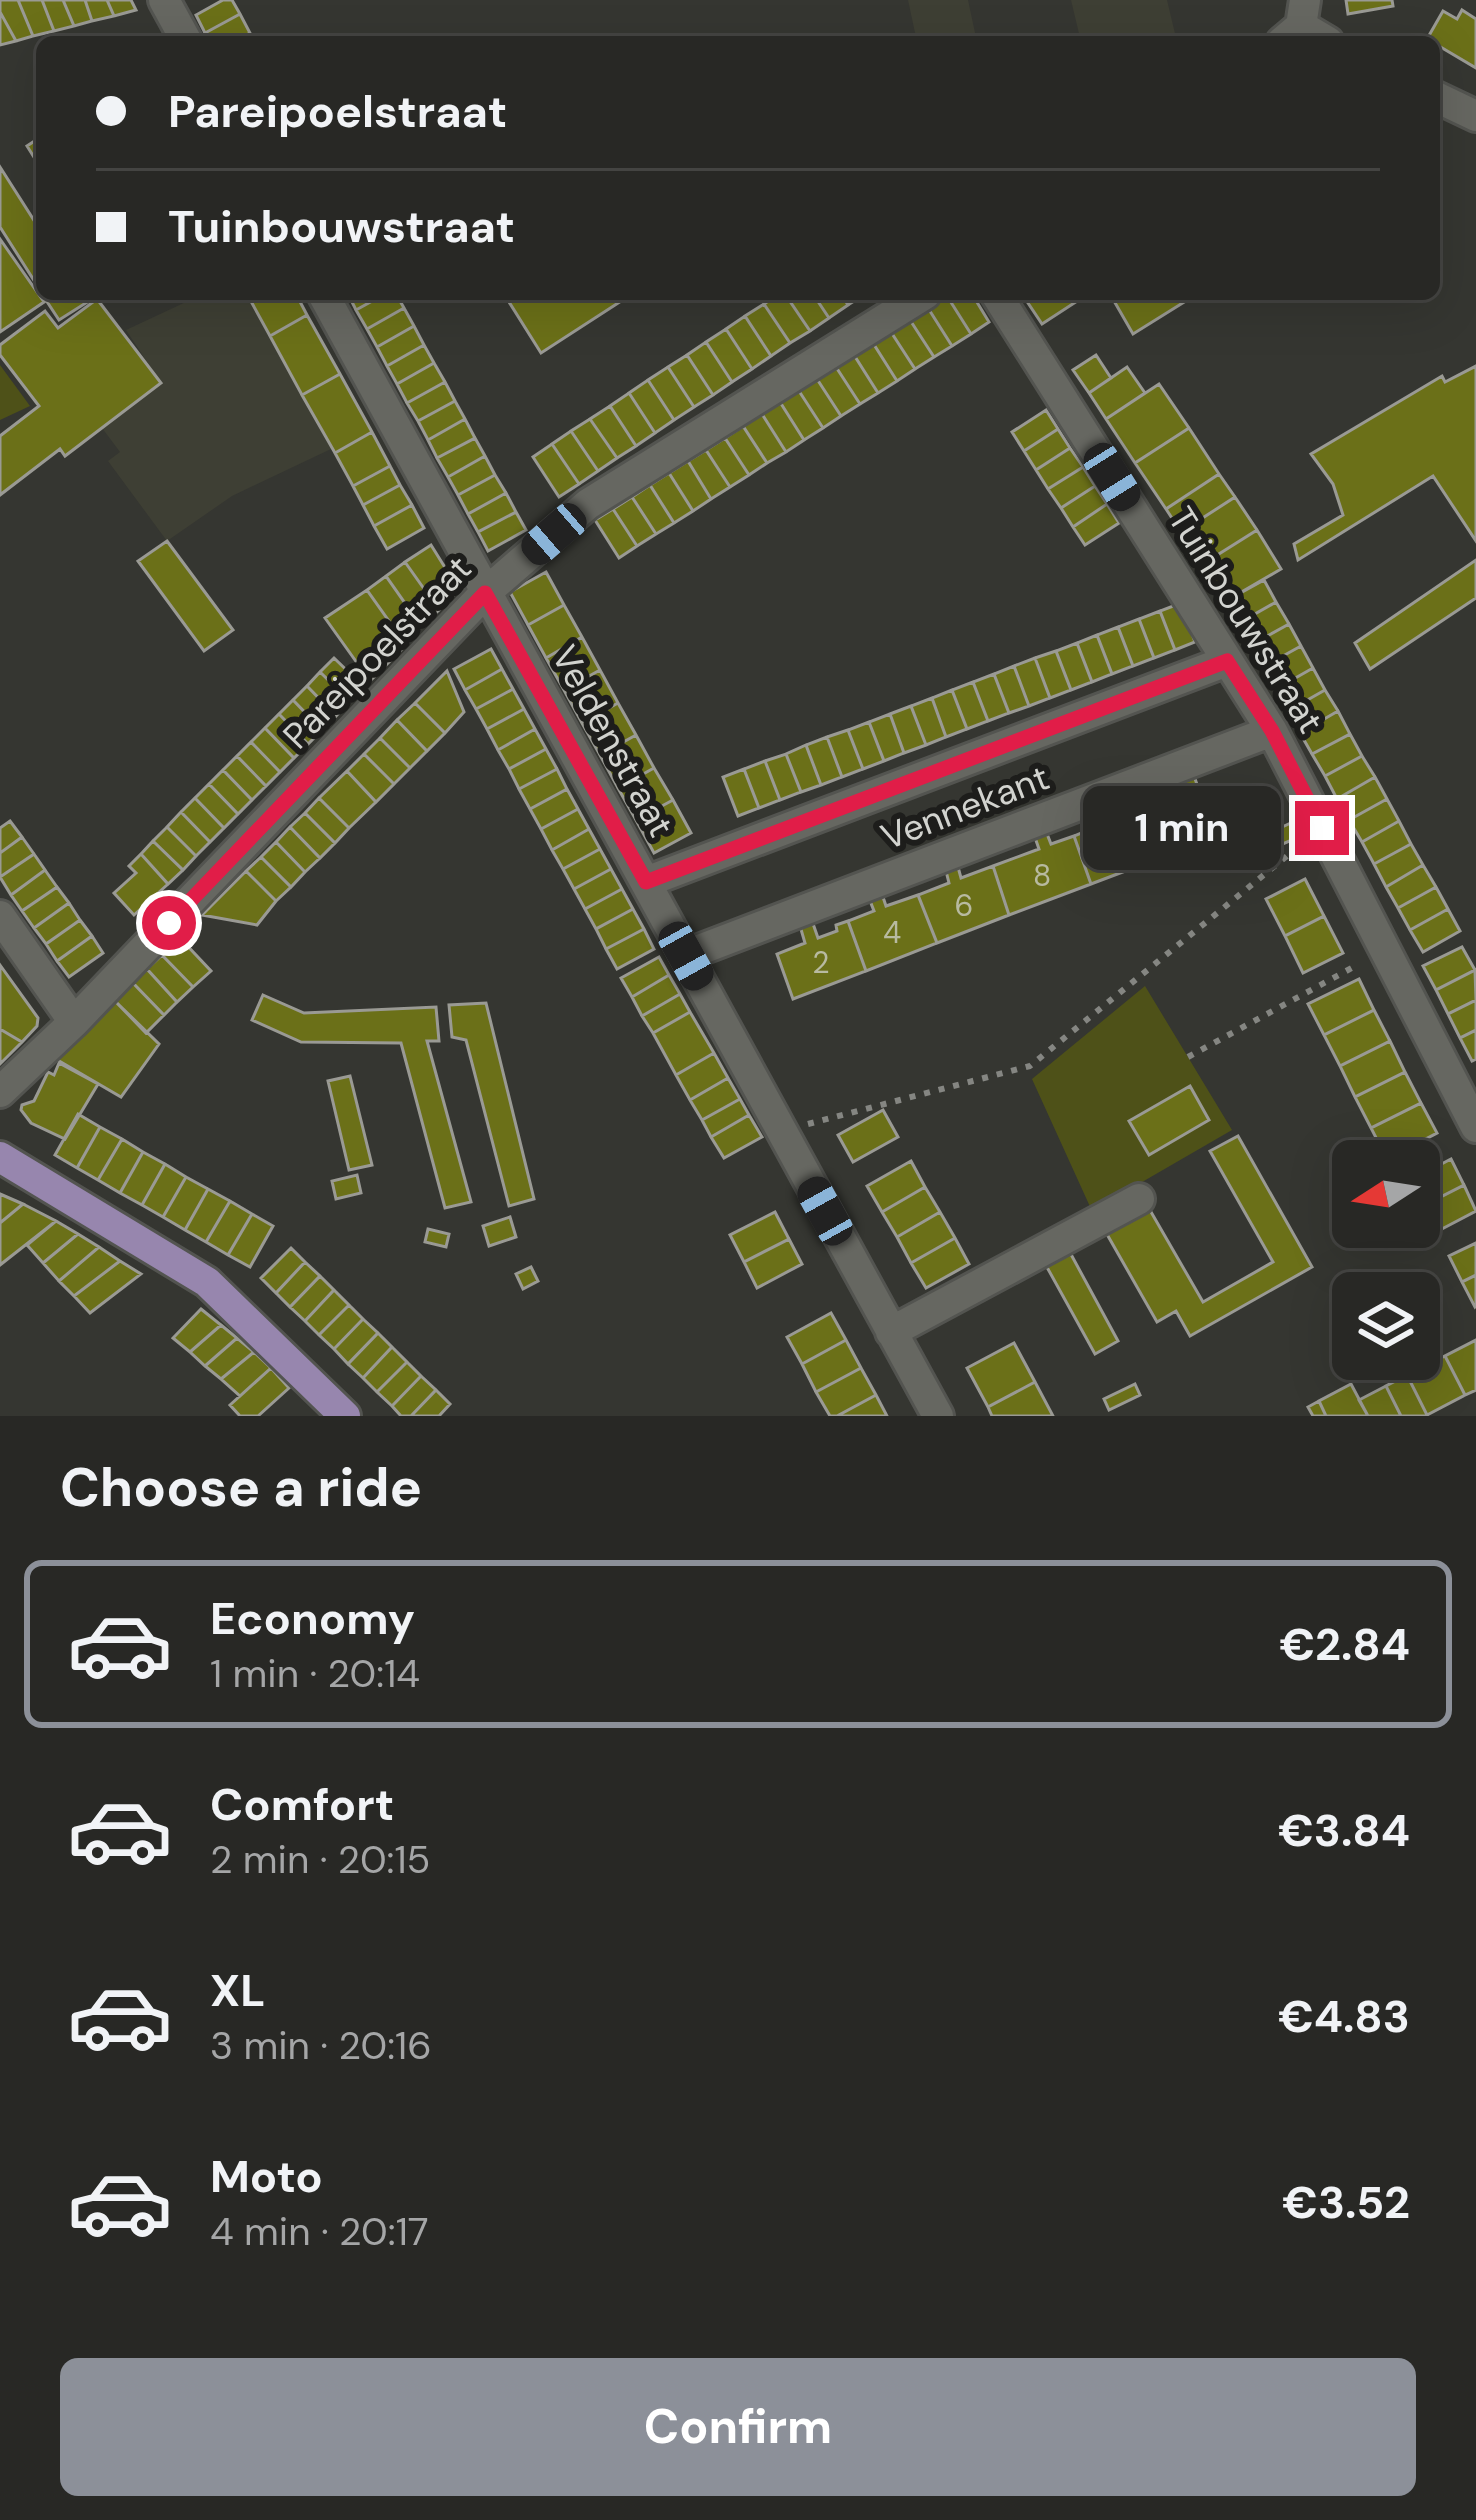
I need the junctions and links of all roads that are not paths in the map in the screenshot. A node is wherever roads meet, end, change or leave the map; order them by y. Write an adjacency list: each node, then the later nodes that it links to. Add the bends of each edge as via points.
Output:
1 (164, 0): 2 (street)
2 (184, 36)
3 (1440, 99): 4 (street)
4 (1476, 116)
5 (326, 300): 8 (street, Veldenstraat)
6 (915, 300): 8 (street, Pareipoelstraat, via 588,504)
7 (1000, 300): 9 (street, Tuinbouwstraat)
8 (485, 593): 11 (street, Veldenstraat); 14 (street, Pareipoelstraat)
9 (1227, 661): 10 (street, Tuinbouwstraat); 11 (street, Vennekant)
10 (1272, 731): 13 (street, Vennekant); 16 (street, Tuinbouwstraat)
11 (646, 882): 13 (street, Veldenstraat)
12 (0, 916): 14 (street)
13 (686, 956): 19 (street, Veldenstraat)
14 (74, 1022): 15 (street, Pareipoelstraat)
15 (0, 1092)
16 (1476, 1126)
17 (0, 1157): 20 (main road, via 207,1282)
18 (1139, 1199): 19 (street)
19 (891, 1332): 21 (street, Veldenstraat)
20 (345, 1416)
21 (938, 1416)

